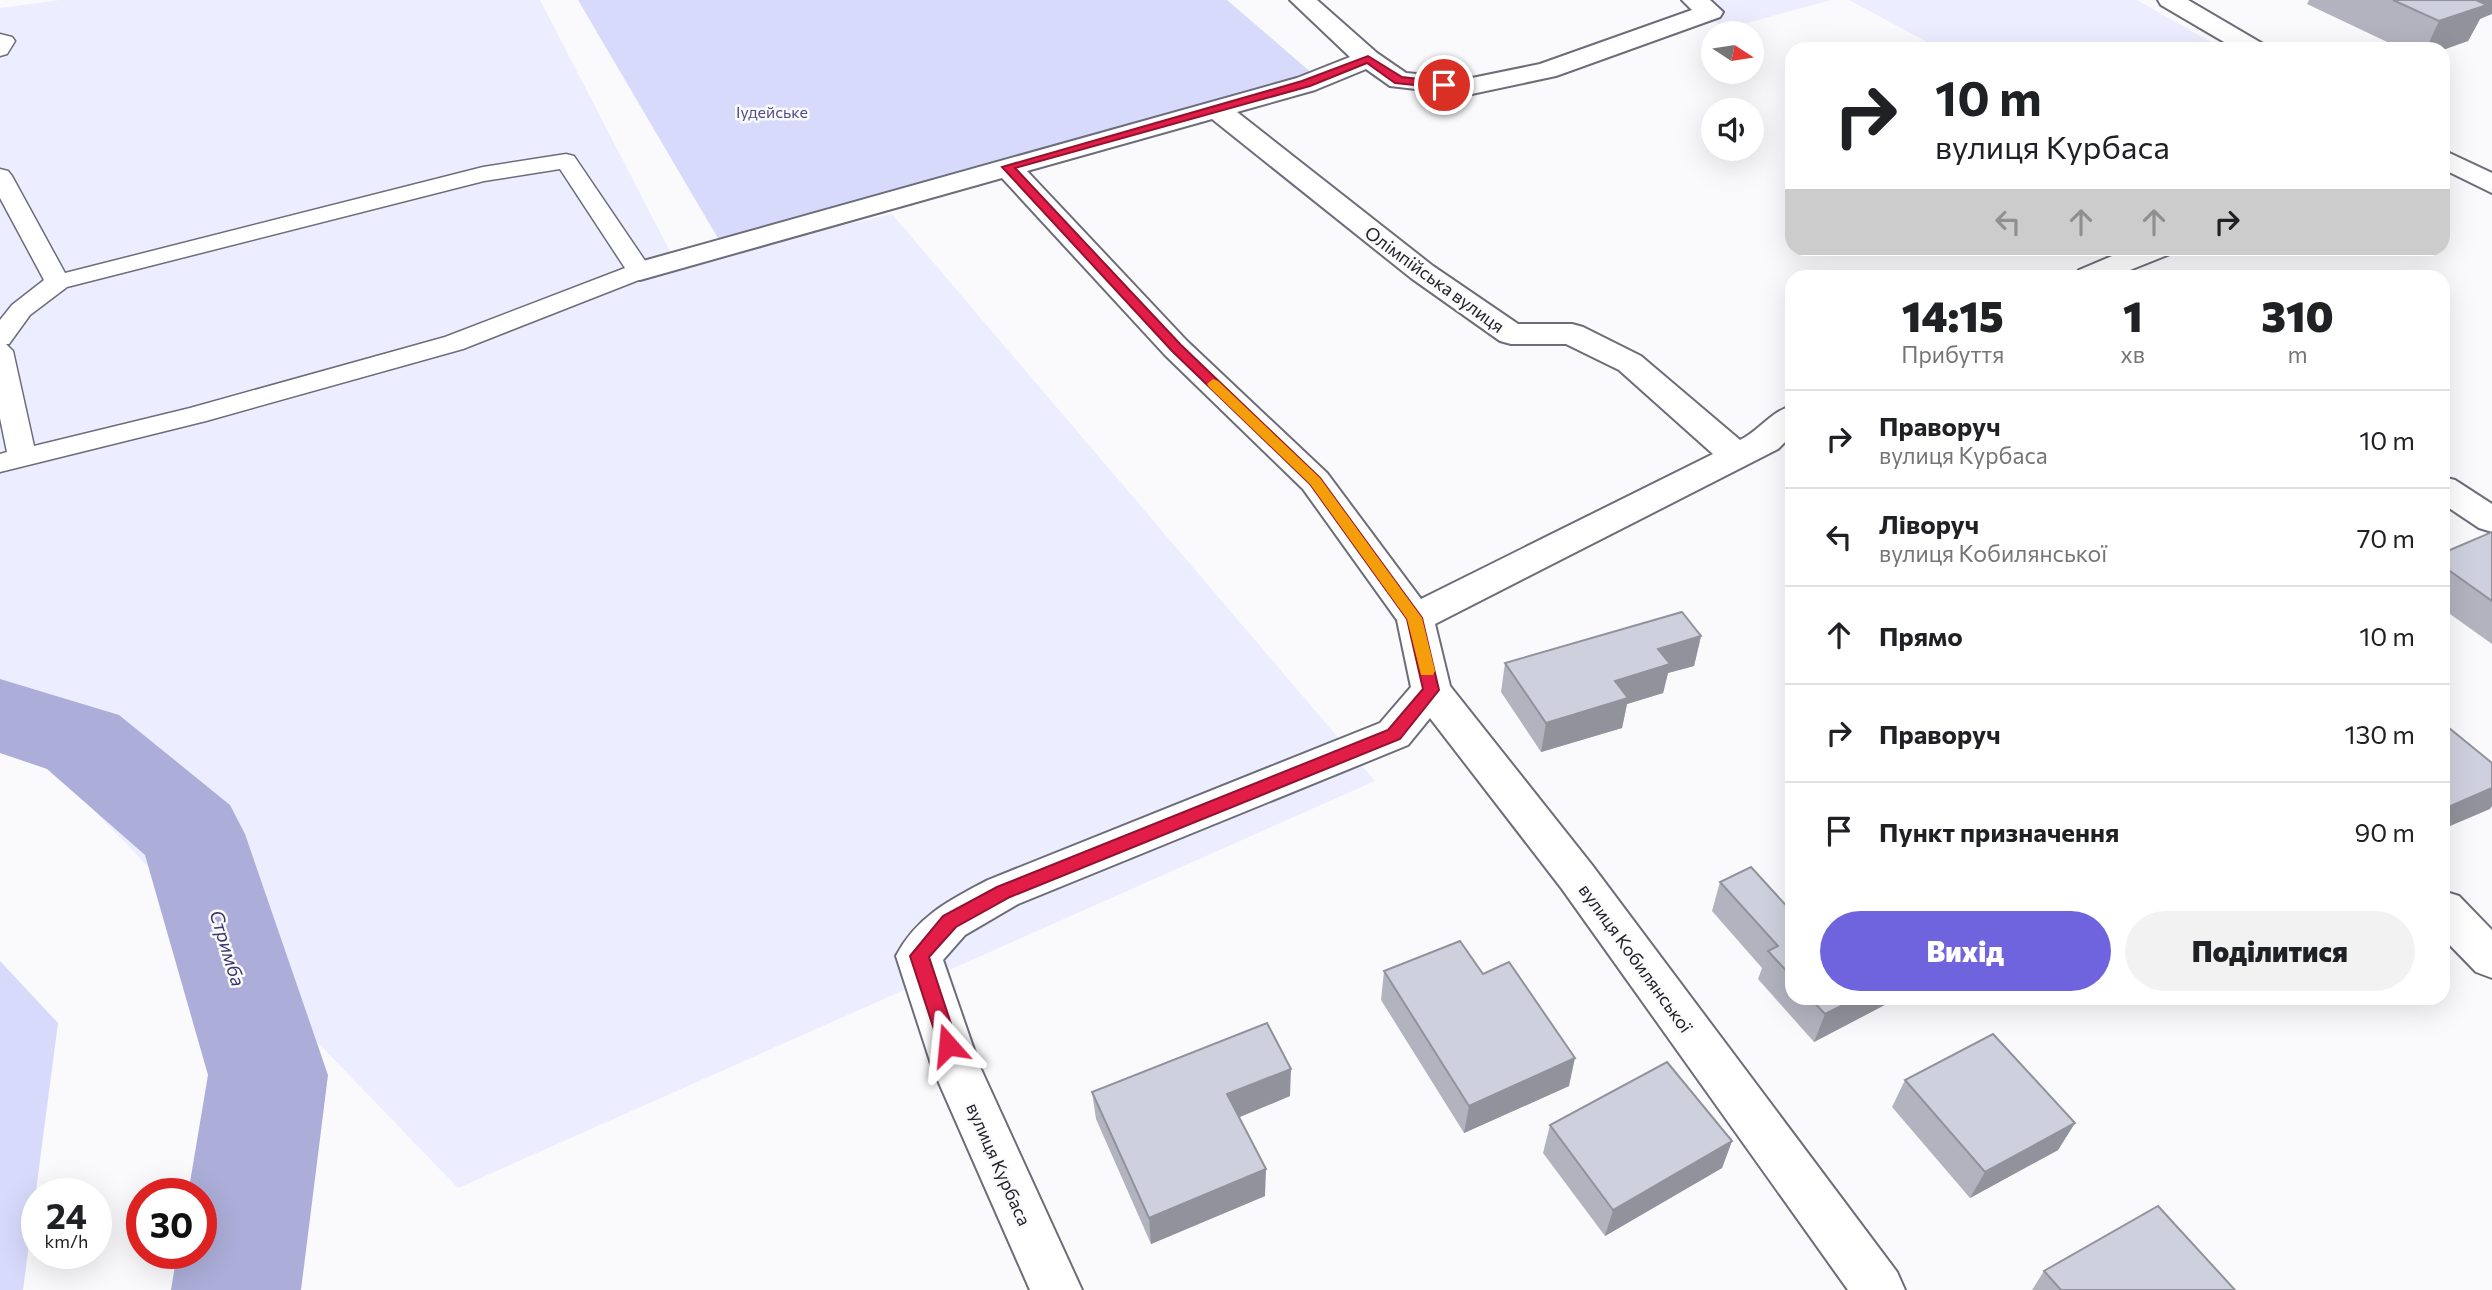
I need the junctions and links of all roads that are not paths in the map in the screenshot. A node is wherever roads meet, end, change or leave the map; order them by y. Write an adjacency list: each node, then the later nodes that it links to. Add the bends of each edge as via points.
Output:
1 (1301, 0): 7 (street)
2 (1693, 0): 7 (street, via 1711,12 1547,70 1467,87 1399,80)
3 (2169, 0): 5 (street)
4 (0, 40): 6 (lane, via 5,41)
5 (2242, 42)
6 (0, 50)
7 (1368, 59): 8 (street, via 1306,84)
8 (1216, 109): 10 (street); 20 (street, Олімпійська вулиця, via 1422,272 1511,334 1572,334 1630,363)
9 (2450, 162): 12 (street)
10 (1007, 167): 15 (street); 24 (street, via 1176,348 1315,481)
11 (0, 176): 16 (lane)
12 (2492, 184)
13 (2143, 256): 14 (street)
14 (2116, 270)
15 (640, 271): 16 (lane, via 566,161 482,174); 21 (lane, via 454,343 196,415)
16 (58, 282): 17 (lane, via 21,310)
17 (0, 338)
18 (0, 351): 21 (lane)
19 (1785, 423): 20 (street, via 1766,441)
20 (1737, 456): 24 (street)
21 (11, 460)
22 (2450, 493): 23 (street)
23 (2492, 520)
24 (1415, 618): 25 (street, вулиця Кобилянської)
25 (1431, 690): 28 (street, вулиця Курбаса, via 1394,734 1003,892 949,922 919,956 956,1067); 29 (street, вулиця Кобилянської, via 1577,877)
26 (2450, 916): 27 (street)
27 (2492, 959)
28 (1056, 1290)
29 (1879, 1290)

